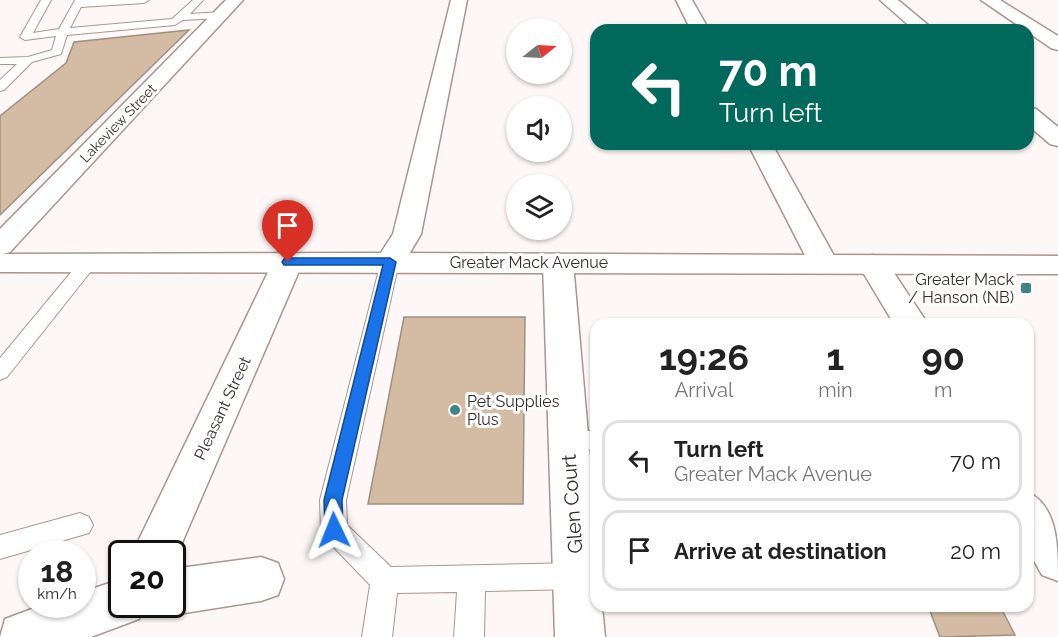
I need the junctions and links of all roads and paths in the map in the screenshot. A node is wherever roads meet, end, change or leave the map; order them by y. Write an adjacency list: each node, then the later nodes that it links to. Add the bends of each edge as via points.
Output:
1 (46, 0): 19 (lane, via 25,37)
2 (144, 0): 8 (lane)
3 (198, 0): 10 (lane)
4 (459, 0): 30 (street, via 407,234)
5 (684, 0): 15 (street)
6 (888, 0): 16 (street)
7 (989, 0): 17 (street)
8 (79, 2): 14 (lane)
9 (228, 8): 13 (lane); 27 (street, Lakeview Street)
10 (189, 9): 11 (lane); 13 (lane)
11 (165, 11)
12 (83, 17): 14 (lane)
13 (180, 17): 19 (lane, via 175,22)
14 (71, 18): 19 (lane)
15 (697, 24)
16 (917, 24)
17 (1027, 24)
18 (1034, 29): 20 (street)
19 (63, 32): 21 (lane, via 57,52)
20 (1058, 44)
21 (28, 60): 22 (lane); 23 (lane)
22 (0, 61)
23 (0, 87)
24 (1034, 119): 25 (street)
25 (1058, 139)
26 (763, 150): 33 (street)
27 (0, 246)
28 (89, 262): 29 (street, Greater Mack Avenue); 31 (street, Greater Mack Avenue); 37 (lane)
29 (288, 262): 30 (street, Greater Mack Avenue); 41 (street, Pleasant Street)
30 (390, 262): 32 (street, Greater Mack Avenue); 47 (lane, via 333,500 334,530)
31 (0, 263)
32 (558, 263): 33 (street, Greater Mack Avenue); 38 (street, Glen Court)
33 (823, 263): 34 (street, Greater Mack Avenue)
34 (873, 264): 35 (street, Greater Mack Avenue); 36 (street)
35 (1058, 265)
36 (907, 318)
37 (0, 372)
38 (582, 440): 44 (street, Glen Court)
39 (1034, 521): 43 (street)
40 (81, 525): 42 (lane)
41 (161, 540)
42 (0, 547)
43 (1058, 560)
44 (576, 576): 46 (lane); 53 (street, Glen Court)
45 (261, 579): 48 (street)
46 (472, 579): 47 (lane); 52 (lane)
47 (385, 580): 51 (lane)
48 (186, 590)
49 (108, 607): 50 (street)
50 (23, 637)
51 (377, 637)
52 (469, 637)
53 (580, 637)

